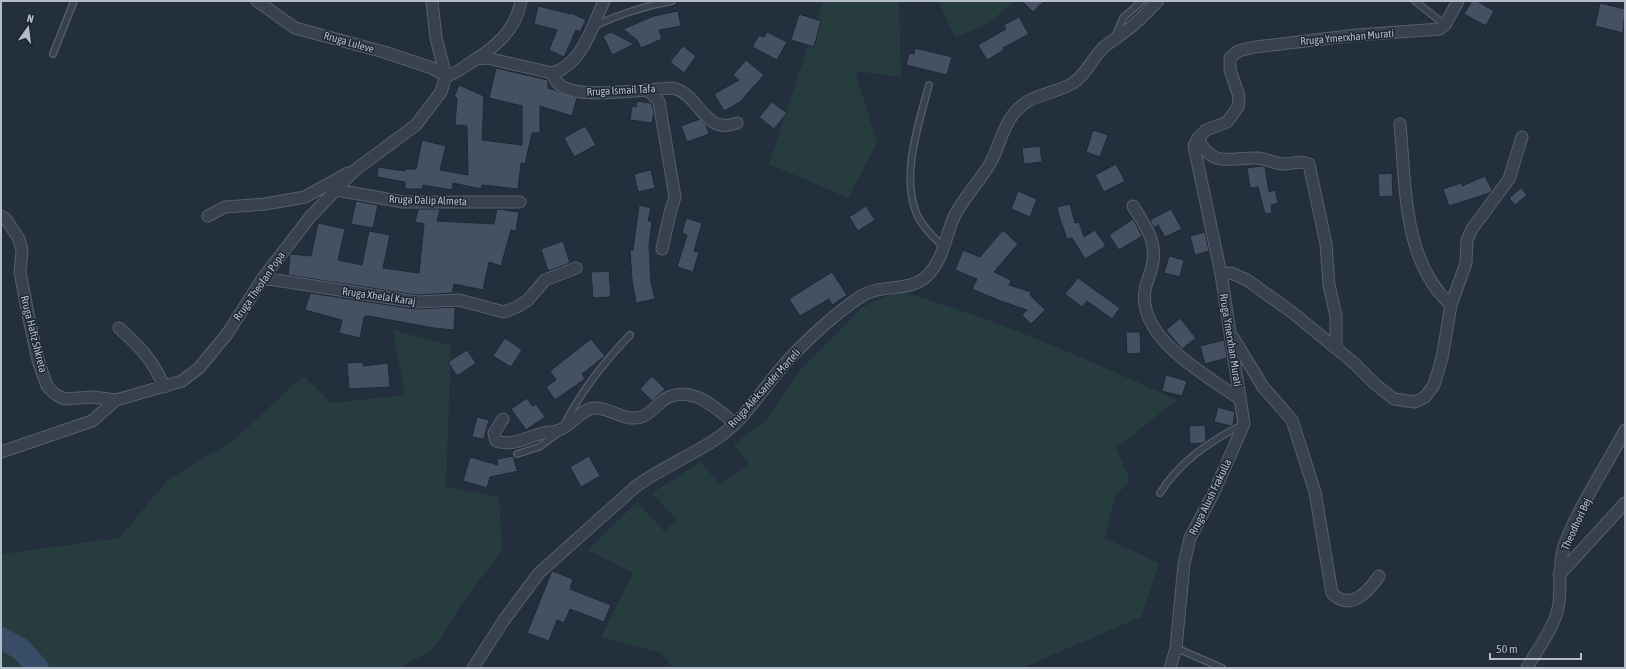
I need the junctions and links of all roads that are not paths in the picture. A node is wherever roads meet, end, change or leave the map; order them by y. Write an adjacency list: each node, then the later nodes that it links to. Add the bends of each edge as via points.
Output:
1 (74, 1): 14 (lane)
2 (257, 1): 17 (street, Rruga Luleve, via 295,28 384,52 432,68)
3 (432, 1): 17 (street, via 436,38)
4 (521, 1): 15 (street, via 519,14 510,30 499,43)
5 (604, 1): 12 (street)
6 (672, 1): 12 (lane, via 632,10)
7 (1142, 1): 13 (lane, via 1123,18)
8 (1158, 1): 13 (street, Rruga Aleksandër Marteli)
9 (1415, 1): 11 (lane)
10 (1458, 1): 11 (street)
11 (1445, 25): 23 (street, Rruga Ymerxhan Murati, via 1440,29 1255,46 1238,51 1230,58 1230,70 1239,96 1238,106 1227,122 1206,130)
12 (592, 27): 16 (street, via 571,64)
13 (1114, 39): 31 (street, Rruga Aleksandër Marteli, via 1103,48 1085,74 1072,83 1032,98 1020,106 1004,130 991,161 966,195 953,220)
14 (53, 54)
15 (476, 59): 16 (street, via 487,58); 17 (street, via 452,75)
16 (552, 73): 19 (street, Rruga Ismail Tafa, via 558,84 570,90)
17 (446, 76): 24 (street, Rruga Theofan Popa, via 441,92 416,125)
18 (929, 85): 31 (lane, via 911,160 913,200 923,224)
19 (640, 90): 20 (street, Rruga Ismail Tafa, via 676,88 716,124 725,127); 30 (street, via 650,92 659,102 675,197)
20 (737, 123)
21 (1400, 124): 35 (street, via 1408,212 1416,247 1440,296)
22 (1522, 137): 35 (street, via 1509,179 1472,229 1467,240 1466,264)
23 (1198, 138): 33 (street, Rruga Ymerxhan Murati, via 1194,146); 39 (street, via 1203,148 1218,159 1258,158 1281,164 1309,164 1326,244 1329,285 1336,316)
24 (355, 170): 25 (street, Rruga Theofan Popa); 29 (street, via 305,197 225,207)
25 (337, 190): 26 (street, Rruga Dalip Almeta, via 403,202); 34 (street, Rruga Theofan Popa, via 310,217)
26 (520, 202)
27 (1133, 206): 41 (street, Rruga Ymerxhan Murati, via 1148,230 1155,250 1144,291 1146,310 1153,329 1196,369)
28 (1, 216): 42 (street, Rruga Hafiz Shkreta, via 13,228 22,250 20,272 28,319 47,386 64,399 93,397)
29 (208, 216)
30 (662, 249)
31 (944, 249): 44 (street, Rruga Aleksandër Marteli, via 933,269 915,284 877,289 862,296 831,319 790,358)
32 (576, 268): 34 (street, Rruga Xhelal Karaj, via 545,280 528,300 504,312 459,300 416,302)
33 (1221, 274): 37 (street, Rruga Ymerxhan Murati); 39 (street, via 1231,273 1247,280)
34 (263, 278): 40 (street, Rruga Theofan Popa, via 227,334 199,368 182,381)
35 (1450, 305): 39 (street, via 1442,358 1434,385 1425,397 1415,402 1394,399)
36 (119, 328): 40 (street, via 150,358)
37 (1229, 331): 41 (street, Rruga Ymerxhan Murati); 53 (street, via 1263,387 1292,420 1315,492 1332,593 1345,602 1354,600 1371,587)
38 (630, 335): 46 (lane, via 595,374)
39 (1336, 348)
40 (164, 387): 42 (street, Rruga Theofan Popa)
41 (1240, 399): 45 (street)
42 (116, 400): 48 (street, Rruga Theofan Popa, via 92,421)
43 (503, 419): 46 (street, via 494,433 496,440 502,443 516,442)
44 (735, 424): 46 (street, via 716,407 688,394 675,395 664,400 643,417 634,419 593,408); 55 (street, Rruga Aleksandër Marteli, via 715,439 650,476 549,564 504,620)
45 (1244, 424): 50 (lane, via 1203,447 1180,466); 54 (street, Rruga Alush Frakulla, via 1190,538 1184,564)
46 (562, 429): 49 (lane, via 539,447)
47 (1625, 430): 52 (street, Theodhori Bej, via 1579,513 1565,544)
48 (1, 452)
49 (517, 454)
50 (1160, 493)
51 (1625, 503): 52 (street)
52 (1559, 575): 58 (street, Theodhori Bej, via 1559,603 1553,622)
53 (1378, 576)
54 (1176, 648): 56 (street, Rruga Alush Frakulla); 57 (lane)
55 (473, 668)
56 (1170, 668)
57 (1222, 668)
58 (1527, 668)

